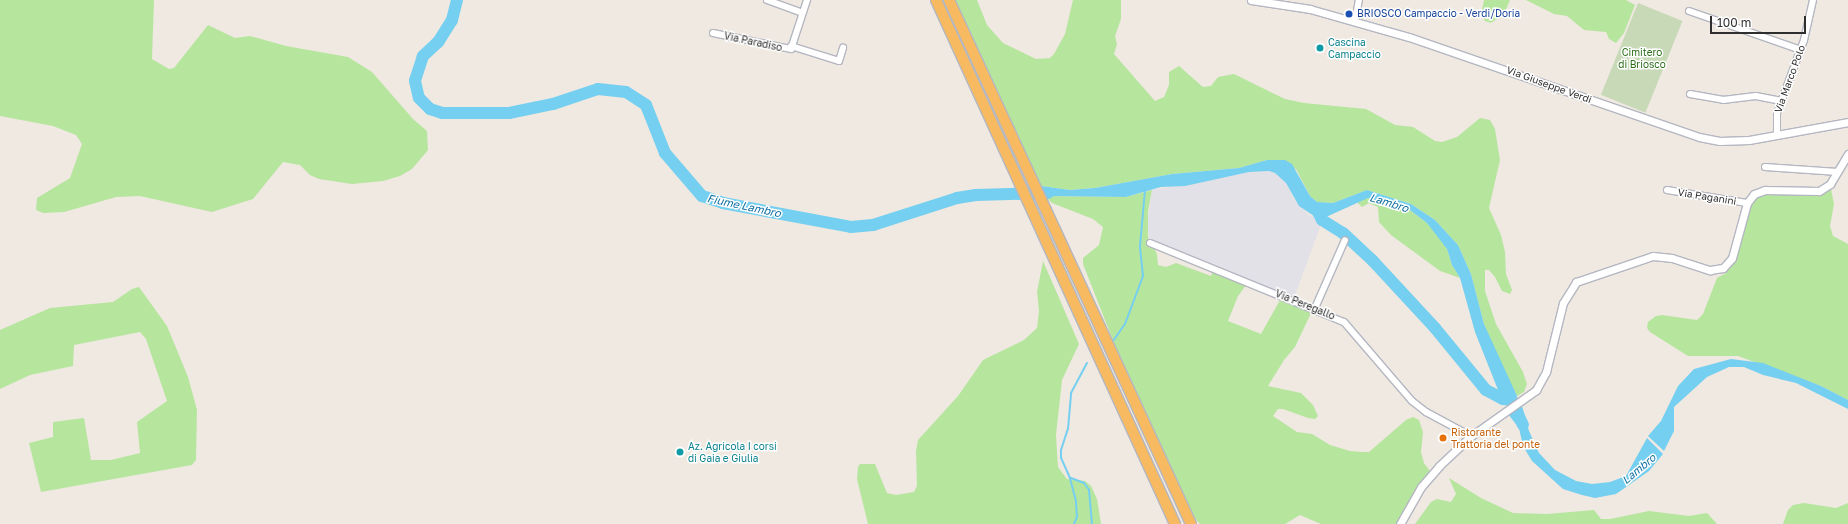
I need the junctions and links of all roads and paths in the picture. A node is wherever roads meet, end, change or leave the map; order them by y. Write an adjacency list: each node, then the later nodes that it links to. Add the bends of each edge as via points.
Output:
1 (767, 0): 9 (street)
2 (807, 0): 9 (street, Via Paradiso)
3 (936, 0): 27 (highway)
4 (949, 0): 29 (highway)
5 (1251, 0): 10 (street, Via Giuseppe Verdi, via 1310,9)
6 (1359, 0): 10 (street)
7 (1813, 0): 14 (street, Via Marco Polo, via 1811,17)
8 (1689, 11): 14 (street)
9 (802, 14): 12 (street, Via Paradiso)
10 (1355, 22): 18 (street, Via Giuseppe Verdi, via 1466,55 1699,137 1720,141 1749,140)
11 (713, 33): 12 (street, Via Paradiso, via 791,49)
12 (792, 46): 13 (street, Via Paradiso, via 839,61)
13 (843, 48)
14 (1800, 50): 16 (street, Via Marco Polo)
15 (1690, 94): 16 (street, via 1723,100 1756,96)
16 (1782, 101): 18 (street, Via Marco Polo, via 1776,124)
17 (1848, 122): 18 (street, Via Giuseppe Verdi)
18 (1777, 134)
19 (1848, 154): 21 (street)
20 (1765, 167): 21 (street)
21 (1838, 172): 23 (street, via 1830,184 1819,191 1758,191)
22 (1667, 190): 23 (street, Via Paganini)
23 (1747, 203): 28 (street, via 1732,258 1723,268 1710,270 1672,258 1653,256 1576,282 1563,304 1543,379 1529,396)
24 (1345, 240): 26 (street)
25 (1150, 243): 26 (street, Via Peregallo)
26 (1315, 308): 28 (street, Via Peregallo, via 1344,322 1412,401 1426,412)
27 (1126, 418): 30 (highway); 31 (highway)
28 (1471, 436): 34 (street, via 1421,487)
29 (1159, 457): 32 (highway); 33 (highway)
30 (1169, 524)
31 (1175, 524)
32 (1191, 524)
33 (1199, 524)
34 (1400, 524)

